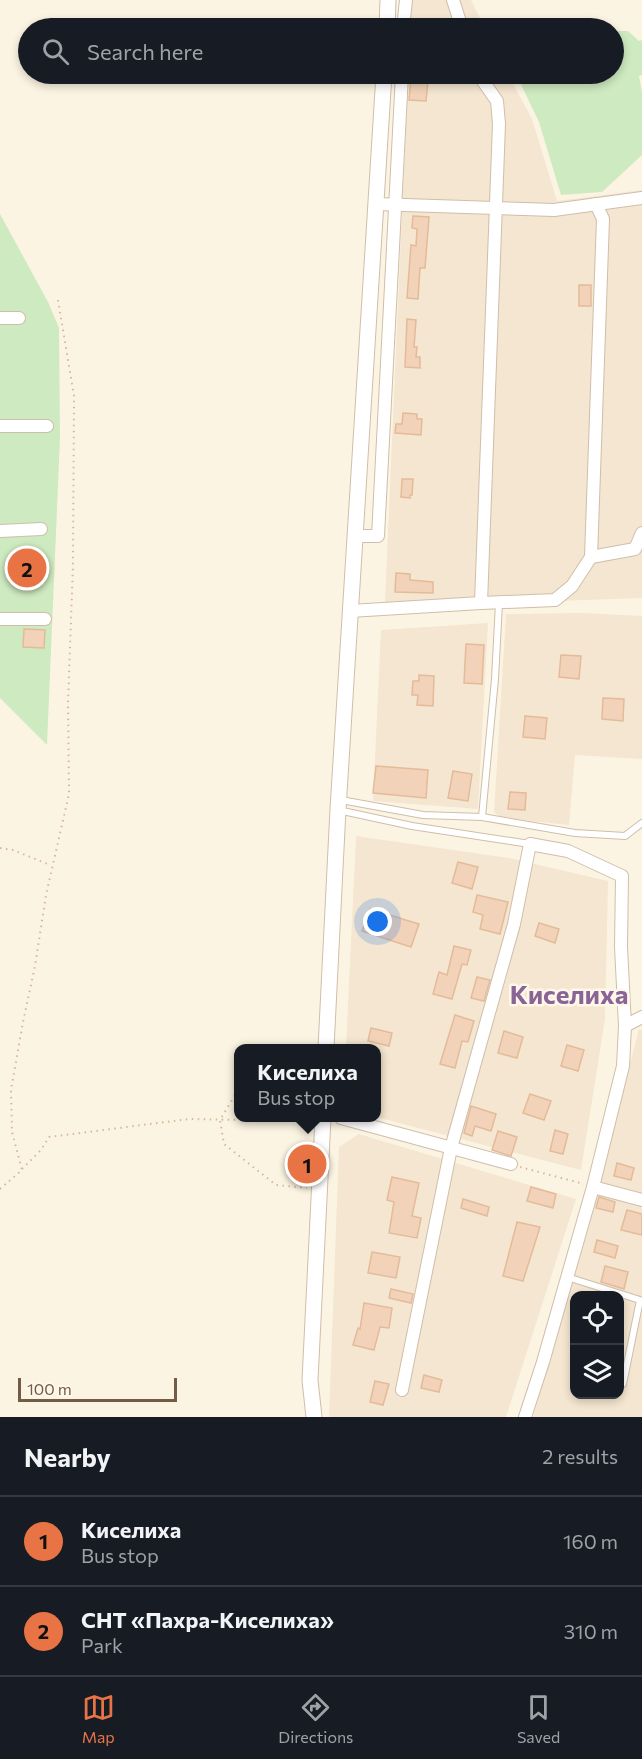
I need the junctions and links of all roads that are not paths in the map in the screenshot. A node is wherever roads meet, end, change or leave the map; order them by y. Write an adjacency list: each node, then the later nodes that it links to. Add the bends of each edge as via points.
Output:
1 (388, 0): 4 (street)
2 (406, 0): 5 (street)
3 (453, 0): 6 (street)
4 (387, 18)
5 (405, 18)
6 (459, 18)
7 (383, 84): 11 (street)
8 (402, 84): 13 (street)
9 (485, 84): 14 (street, via 497,101)
10 (642, 198): 12 (street)
11 (375, 204): 13 (street); 22 (street)
12 (596, 204): 14 (street, via 554,210); 23 (street, via 603,219)
13 (396, 205): 14 (street); 22 (street, via 378,536)
14 (496, 208): 24 (street)
15 (0, 318): 16 (street)
16 (19, 318)
17 (0, 426): 18 (street)
18 (47, 426)
19 (41, 529): 20 (street)
20 (0, 531)
21 (642, 533): 23 (street, via 635,549)
22 (355, 536): 26 (street)
23 (591, 557): 25 (street, via 572,586 555,600)
24 (481, 603): 25 (street); 26 (street)
25 (499, 603): 30 (lane)
26 (350, 611): 29 (street)
27 (45, 619): 28 (street)
28 (0, 620)
29 (338, 805): 30 (lane); 32 (lane, via 412,826); 35 (street)
30 (482, 817): 31 (lane, via 575,833 625,836)
31 (642, 823)
32 (530, 844): 34 (street, via 568,851 622,876); 38 (street, via 514,924)
33 (642, 1017): 34 (street)
34 (625, 1026): 40 (street, via 623,1066)
35 (326, 1044)
36 (323, 1122): 45 (street, via 310,1380)
37 (356, 1122): 38 (street)
38 (451, 1148): 39 (street); 44 (street)
39 (511, 1164)
40 (593, 1187): 41 (street); 42 (street)
41 (642, 1200)
42 (567, 1277): 43 (lane, via 640,1300); 46 (street)
43 (624, 1379)
44 (402, 1390)
45 (314, 1417)
46 (525, 1417)

